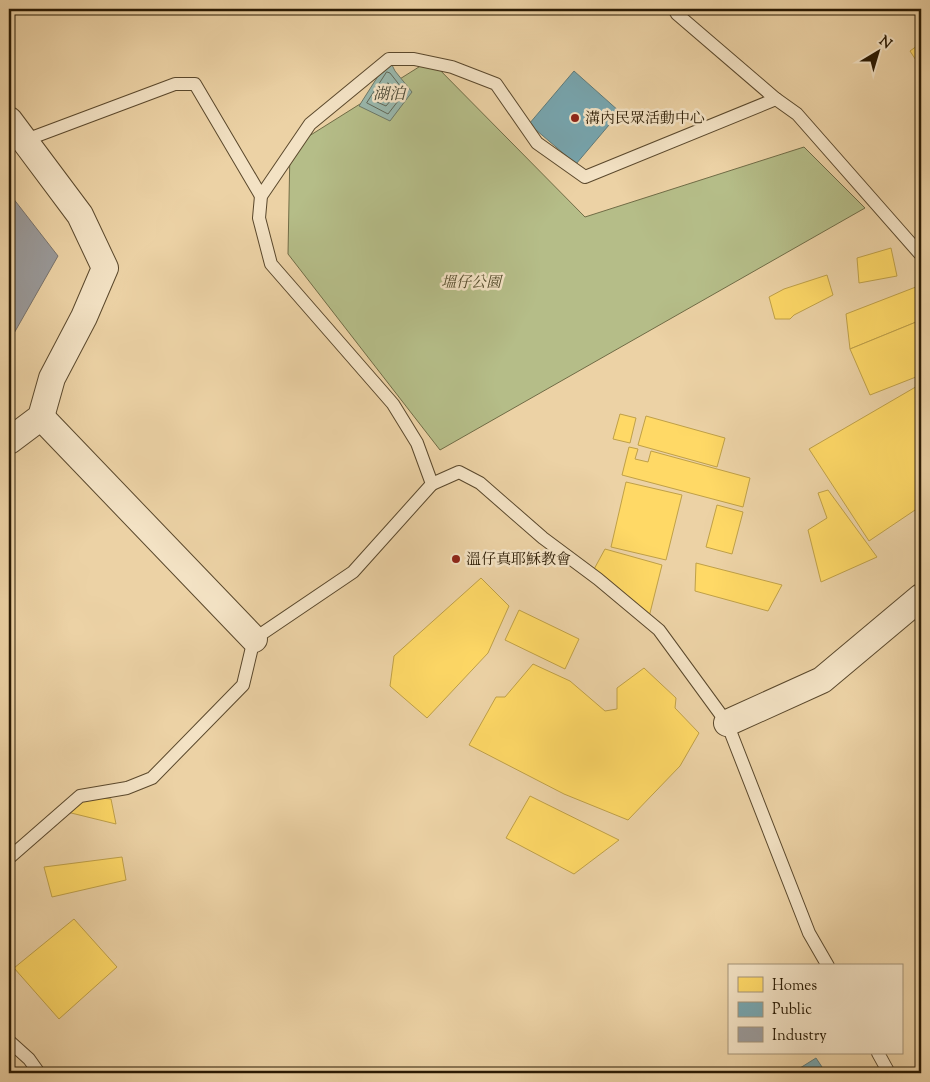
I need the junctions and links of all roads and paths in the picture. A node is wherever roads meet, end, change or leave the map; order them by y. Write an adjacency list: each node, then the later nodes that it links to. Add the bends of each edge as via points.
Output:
1 (674, 9): 2 (lane)
2 (776, 99): 4 (lane, via 585,178 537,143 496,84 452,67 414,59 389,59 310,124); 5 (lane, via 797,114)
3 (16, 131): 4 (lane, via 175,84 195,84); 6 (street, via 80,215 105,268 52,378)
4 (261, 196): 8 (lane, via 259,218 271,264 393,404 417,443)
5 (921, 255)
6 (40, 417): 7 (street); 10 (street)
7 (9, 442)
8 (432, 484): 10 (lane, via 353,572); 11 (lane, via 459,472 480,484 625,601 659,630)
9 (921, 597): 11 (street, via 822,680)
10 (254, 639): 12 (lane, via 243,685 152,778 126,788 80,796)
11 (727, 724): 13 (lane, via 809,933)
12 (9, 858)
13 (827, 964)
14 (9, 1041): 16 (lane)
15 (879, 1054): 17 (lane)
16 (39, 1073)
17 (889, 1073)

